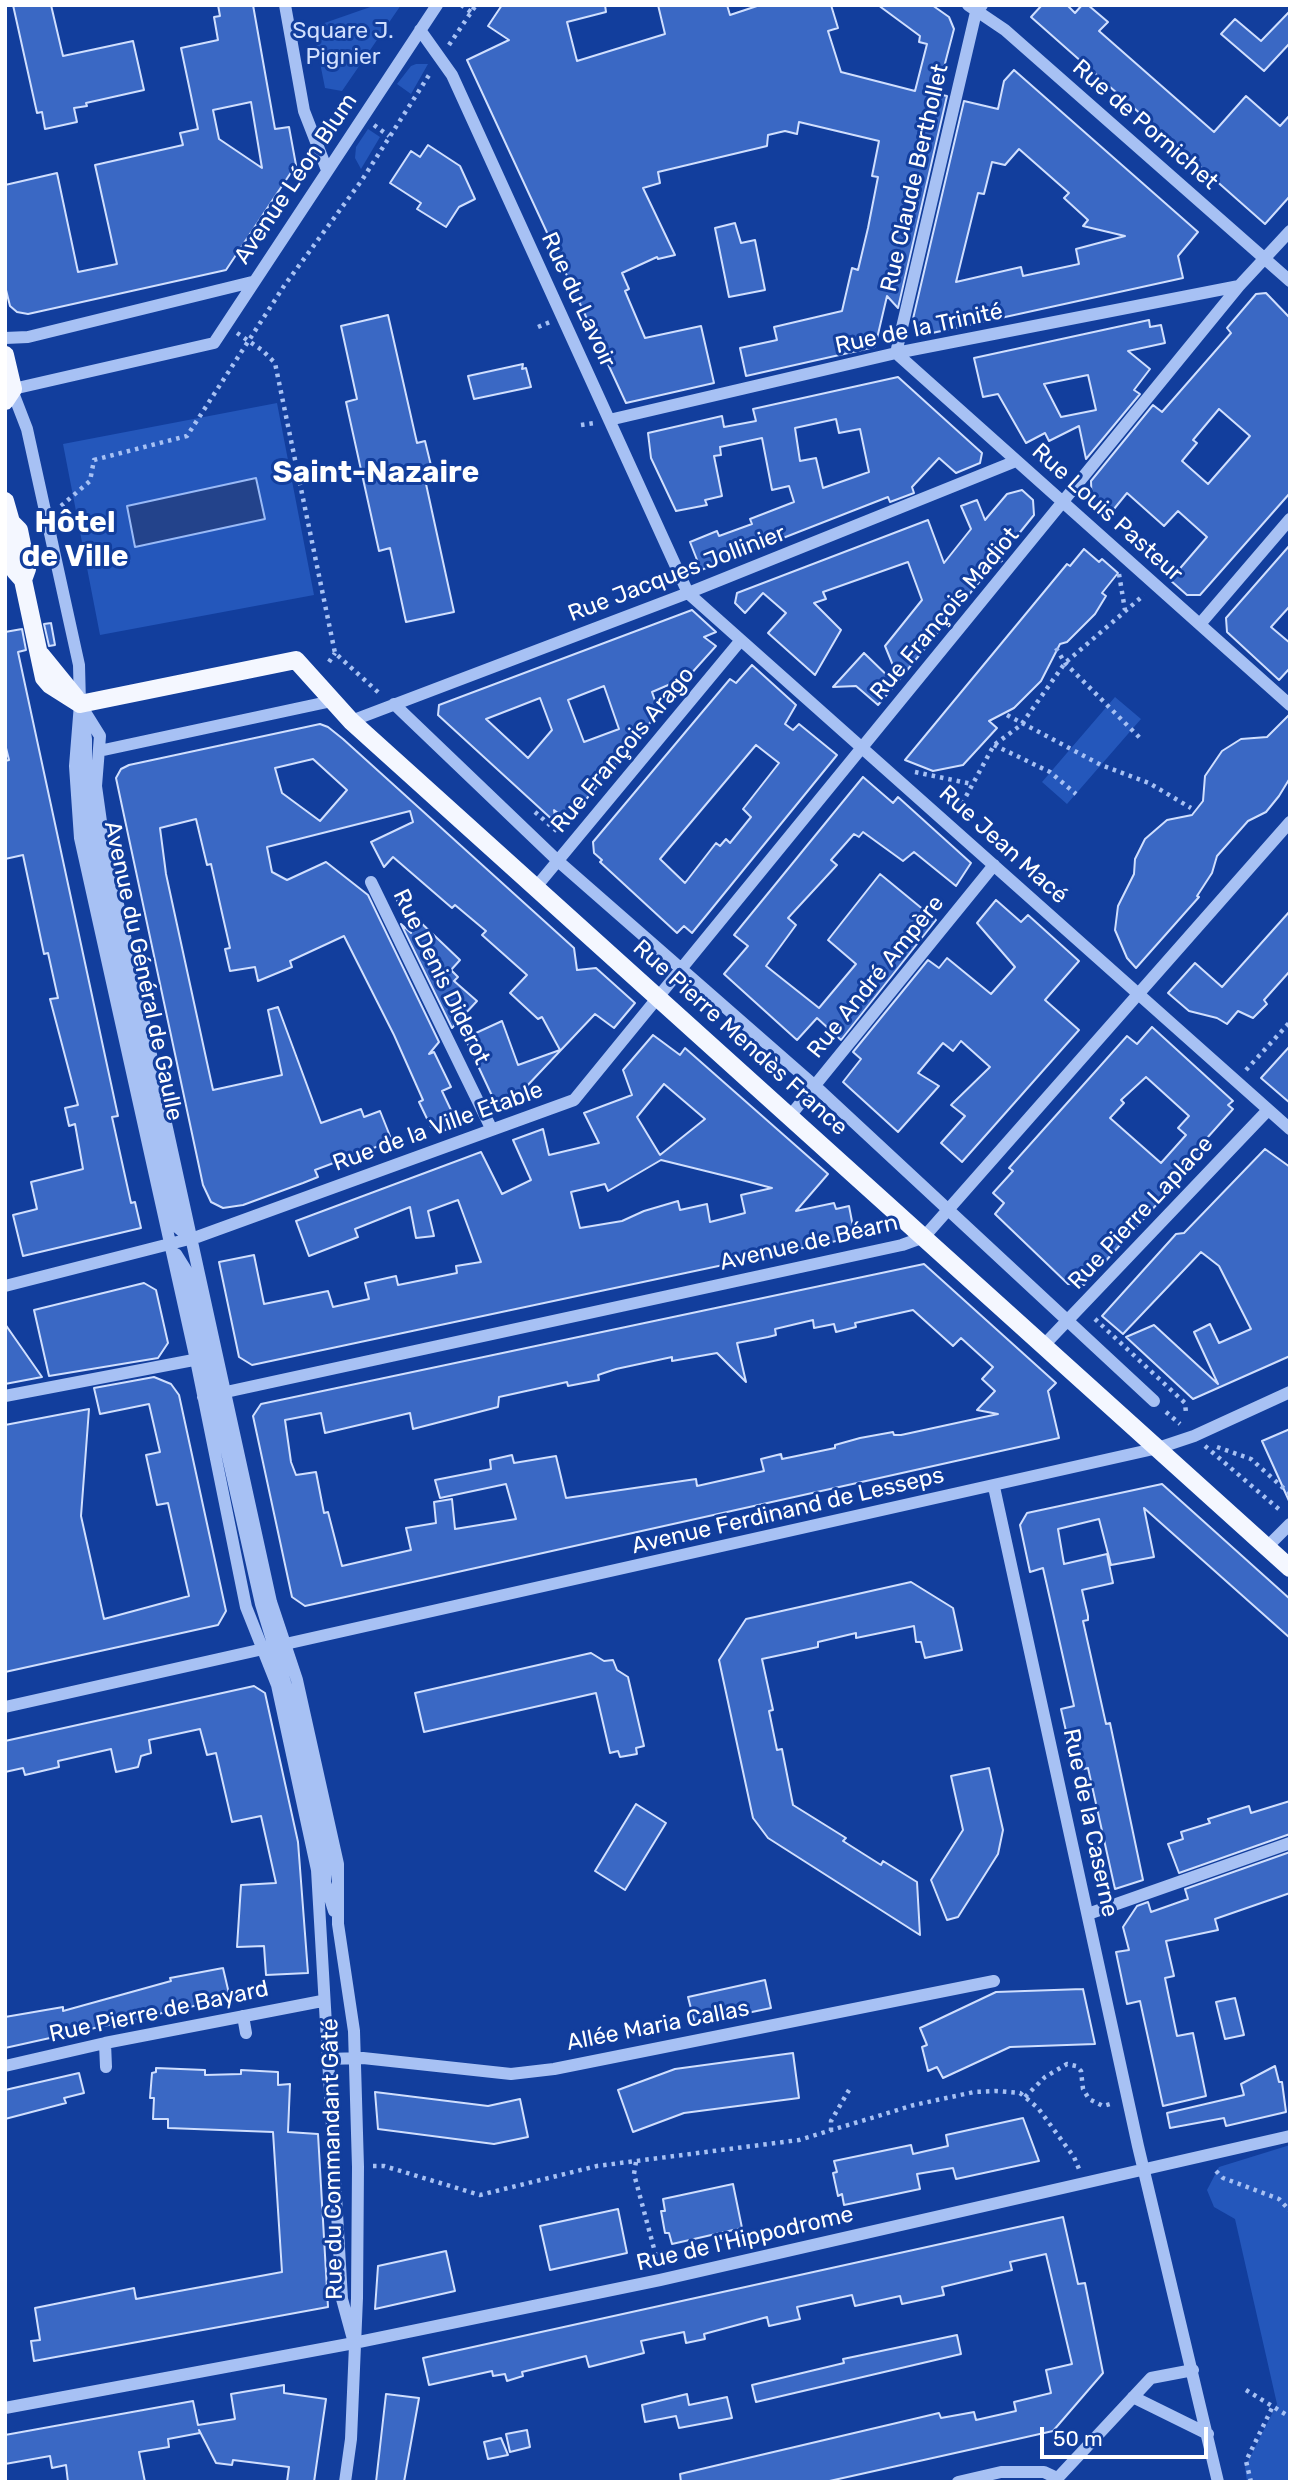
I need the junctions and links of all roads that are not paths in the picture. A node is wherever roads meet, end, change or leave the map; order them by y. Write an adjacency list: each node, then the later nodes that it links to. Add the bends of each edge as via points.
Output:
1 (285, 5): 5 (street, via 304,111)
2 (437, 5): 4 (street, Avenue Léon Blum)
3 (975, 7): 7 (street, Rue de Pornichet); 12 (street, Rue Claude Berthollet)
4 (420, 30): 5 (street, Avenue Léon Blum); 15 (street, Rue du Lavoir, via 441,57)
5 (327, 170): 9 (street, Avenue Léon Blum)
6 (1290, 232): 7 (street, Rue François Madiot)
7 (1265, 258): 8 (street, Rue de Pornichet); 10 (street, Rue François Madiot)
8 (1290, 281)
9 (252, 282): 11 (street, via 28,337); 14 (street, Avenue Léon Blum, via 215,343)
10 (1239, 286): 12 (street, Rue de la Trinité); 18 (street, Rue François Madiot)
11 (5, 338)
12 (896, 353): 15 (street, Rue de la Trinité); 16 (street, Rue Louis Pasteur)
13 (5, 355): 14 (main road)
14 (7, 388): 26 (street, via 27,429 79,665)
15 (609, 420): 22 (street, Rue du Lavoir)
16 (1016, 461): 18 (street, Rue Louis Pasteur); 22 (street, Rue Jacques Jollinier)
17 (5, 501): 20 (main road)
18 (1064, 503): 23 (street, Rue Louis Pasteur); 30 (street, Rue François Madiot)
19 (1290, 519): 23 (street)
20 (7, 530): 21 (main road, via 19,530 27,569)
21 (15, 574): 26 (main road, via 44,678)
22 (688, 593): 24 (street, Rue Jean Macé); 27 (street, Rue Jacques Jollinier)
23 (1200, 624): 28 (street, Rue Louis Pasteur)
24 (741, 640): 30 (street, Rue Jean Macé); 33 (street, Rue François Arago)
25 (332, 701): 26 (main road, Rue Pierre Mendès France, via 296,660); 29 (main road, Rue Pierre Mendès France); 31 (street)
26 (80, 704): 31 (street, Avenue du Général de Gaulle, via 100,736); 47 (street, Avenue du Général de Gaulle, via 91,835 177,1227); 48 (street, Avenue du Général de Gaulle, via 75,766 80,838)
27 (394, 704): 29 (street, Rue Jacques Jollinier); 33 (street)
28 (1290, 705)
29 (351, 720): 36 (main road, Rue Pierre Mendès France)
30 (862, 748): 34 (street, Rue Jean Macé); 37 (street, Rue François Madiot)
31 (99, 751): 47 (street, Avenue du Général de Gaulle, via 96,786 103,836)
32 (1290, 822): 38 (street, Avenue de Béarn)
33 (558, 862): 36 (street, Rue François Arago); 37 (street)
34 (993, 865): 38 (street, Rue Jean Macé); 40 (street, Rue André Ampère)
35 (371, 882): 43 (street, Rue Denis Diderot)
36 (536, 887): 39 (main road, Rue Pierre Mendès France)
37 (680, 970): 39 (street, Rue François Madiot); 40 (street)
38 (1138, 994): 41 (street, Rue Jean Macé); 45 (street, Avenue de Béarn)
39 (657, 997): 42 (main road, Rue Pierre Mendès France); 43 (street, Rue de la Ville Etable, via 574,1100)
40 (815, 1086): 42 (street, Rue André Ampère); 45 (street)
41 (1268, 1110): 44 (street, Rue Jean Macé); 50 (street, Rue Pierre Laplace)
42 (790, 1116): 46 (main road, Rue Pierre Mendès France)
43 (491, 1128): 47 (street, Rue de la Ville Etable)
44 (1290, 1129)
45 (948, 1209): 46 (street, Avenue de Béarn); 50 (street)
46 (924, 1237): 51 (main road, Rue Pierre Mendès France); 54 (street, Avenue de Béarn)
47 (192, 1239): 48 (street, Rue de la Ville Etable); 52 (street, Avenue du Général de Gaulle)
48 (171, 1244): 49 (street, Rue de la Ville Etable); 52 (street, Avenue du Général de Gaulle)
49 (5, 1286)
50 (1068, 1321): 51 (street, Rue Pierre Laplace); 56 (street)
51 (1044, 1345): 57 (main road, Rue Pierre Mendès France)
52 (206, 1357): 54 (street, Avenue du Général de Gaulle); 54 (street, Avenue du Général de Gaulle); 55 (street)
53 (1290, 1392): 57 (street, Avenue Ferdinand de Lesseps)
54 (214, 1394): 62 (street, Avenue du Général de Gaulle, via 271,1602); 62 (street, Avenue du Général de Gaulle, via 246,1607)
55 (5, 1396)
56 (1154, 1401)
57 (1158, 1448): 58 (street, Avenue Ferdinand de Lesseps); 60 (main road, Rue Pierre Mendès France)
58 (994, 1487): 62 (street, Avenue Ferdinand de Lesseps); 65 (street, Rue de la Caserne)
59 (1290, 1524): 60 (street)
60 (1267, 1547): 61 (main road, Rue Pierre Mendès France)
61 (1290, 1568)
62 (274, 1647): 63 (street, Avenue Ferdinand de Lesseps); 66 (street, Rue du Commandant Gâté, via 338,1864); 67 (street, Rue du Commandant Gâté, via 277,1685 317,1870)
63 (5, 1707)
64 (1290, 1843): 65 (street)
65 (1088, 1914): 78 (street, Rue de la Caserne)
66 (338, 1924): 67 (street); 73 (street, Rue du Commandant Gâté)
67 (319, 1927): 69 (street, Rue du Commandant Gâté)
68 (994, 1981): 73 (street, Allée Maria Callas, via 511,2074)
69 (322, 2001): 70 (street, Rue Pierre de Bayard); 74 (street, Rue du Commandant Gâté)
70 (243, 2016): 71 (street); 72 (street, Rue Pierre de Bayard)
71 (246, 2033)
72 (106, 2043): 75 (street, Rue Pierre de Bayard); 76 (street)
73 (356, 2057): 74 (street, Allée Maria Callas); 79 (street, Rue du Commandant Gâté)
74 (327, 2059): 79 (street, Rue du Commandant Gâté, via 342,2299)
75 (5, 2066)
76 (106, 2067)
77 (1290, 2136): 78 (street, Rue de l'Hippodrome)
78 (1144, 2168): 79 (street, Rue de l'Hippodrome, via 660,2280); 80 (street, Rue de la Caserne)
79 (354, 2343): 82 (street, Rue de l'Hippodrome); 85 (street, Rue du Commandant Gâté)
80 (1193, 2370): 81 (street, via 1151,2378); 83 (street, Rue de la Caserne)
81 (1133, 2397): 83 (street); 84 (street)
82 (5, 2408)
83 (1208, 2434): 87 (street, Rue de la Caserne)
84 (1055, 2480): 86 (street, via 1044,2472 1001,2472)
85 (345, 2482)
86 (958, 2482)
87 (1218, 2482)

